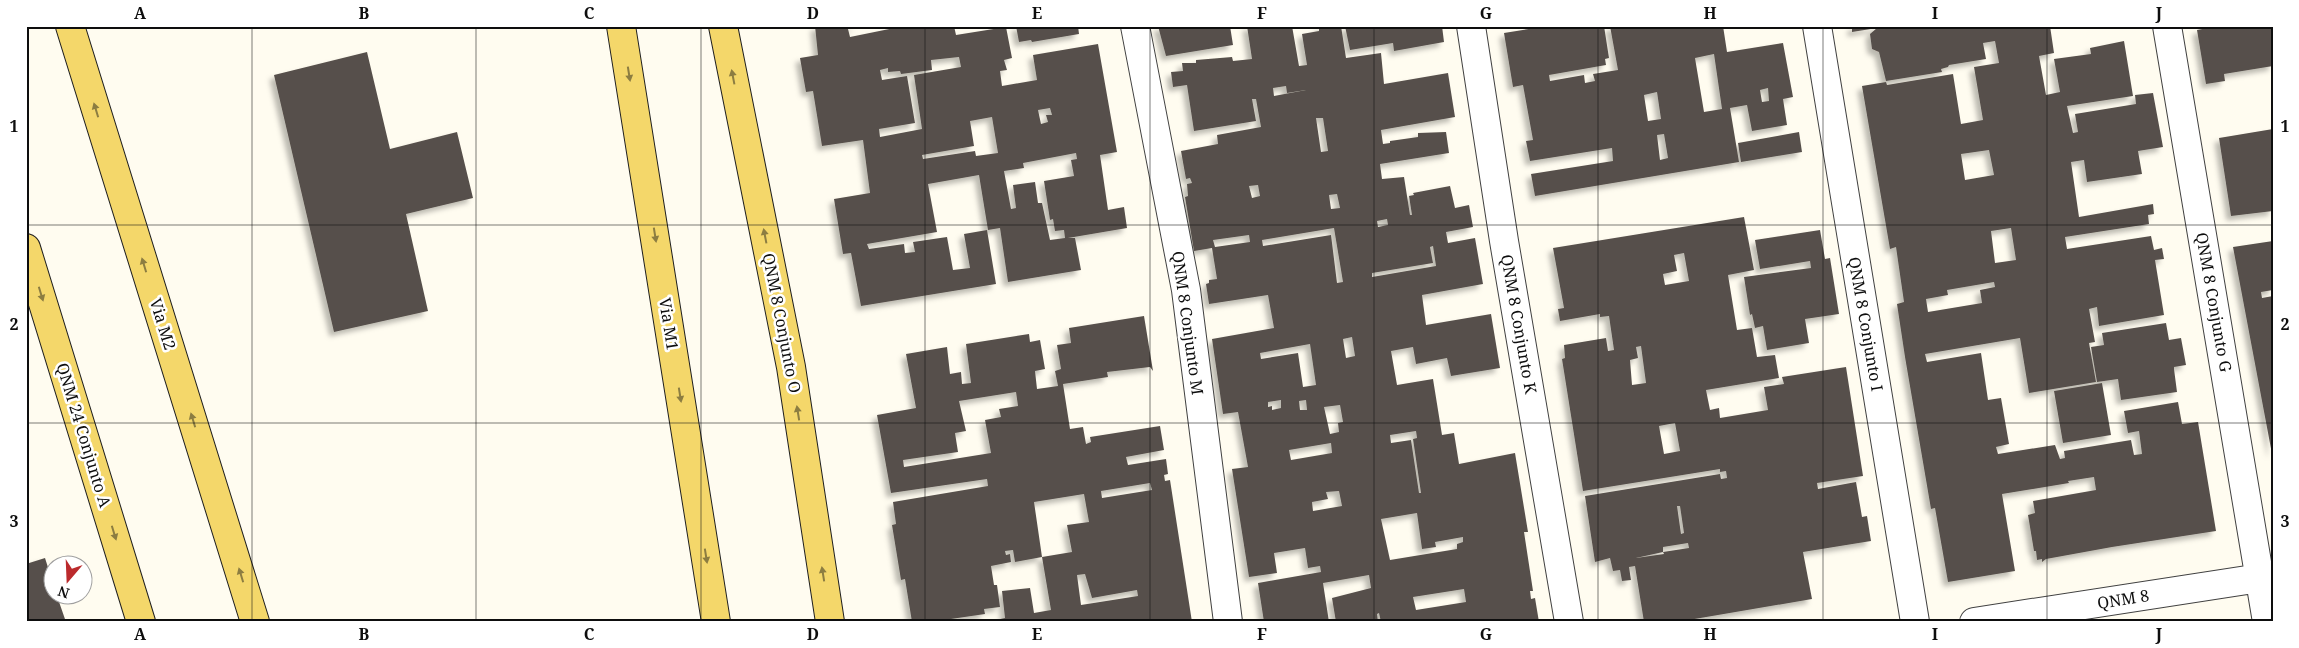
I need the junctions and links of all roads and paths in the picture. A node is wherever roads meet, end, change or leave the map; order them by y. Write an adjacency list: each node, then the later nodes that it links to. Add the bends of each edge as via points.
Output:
1 (70, 26): 11 (main road, Via M2, one-way to 1)
2 (622, 26): 12 (main road, Via M1, one-way to 12)
3 (723, 26): 13 (main road, QNM 8 Conjunto O, one-way to 3, via 791,367)
4 (1135, 26): 14 (street, QNM 8 Conjunto M, via 1186,290)
5 (1471, 26): 15 (street, QNM 8 Conjunto K)
6 (1817, 26): 16 (street, QNM 8 Conjunto I)
7 (2167, 26): 9 (street, QNM 8 Conjunto G)
8 (26, 248): 10 (main road, QNM 24 Conjunto A, one-way to 10)
9 (2267, 577): 17 (street, QNM 8); 18 (street, QNM 8 Conjunto G)
10 (141, 622)
11 (255, 622)
12 (716, 622)
13 (830, 622)
14 (1228, 622)
15 (1569, 622)
16 (1916, 622)
17 (1974, 622)
18 (2267, 622)

